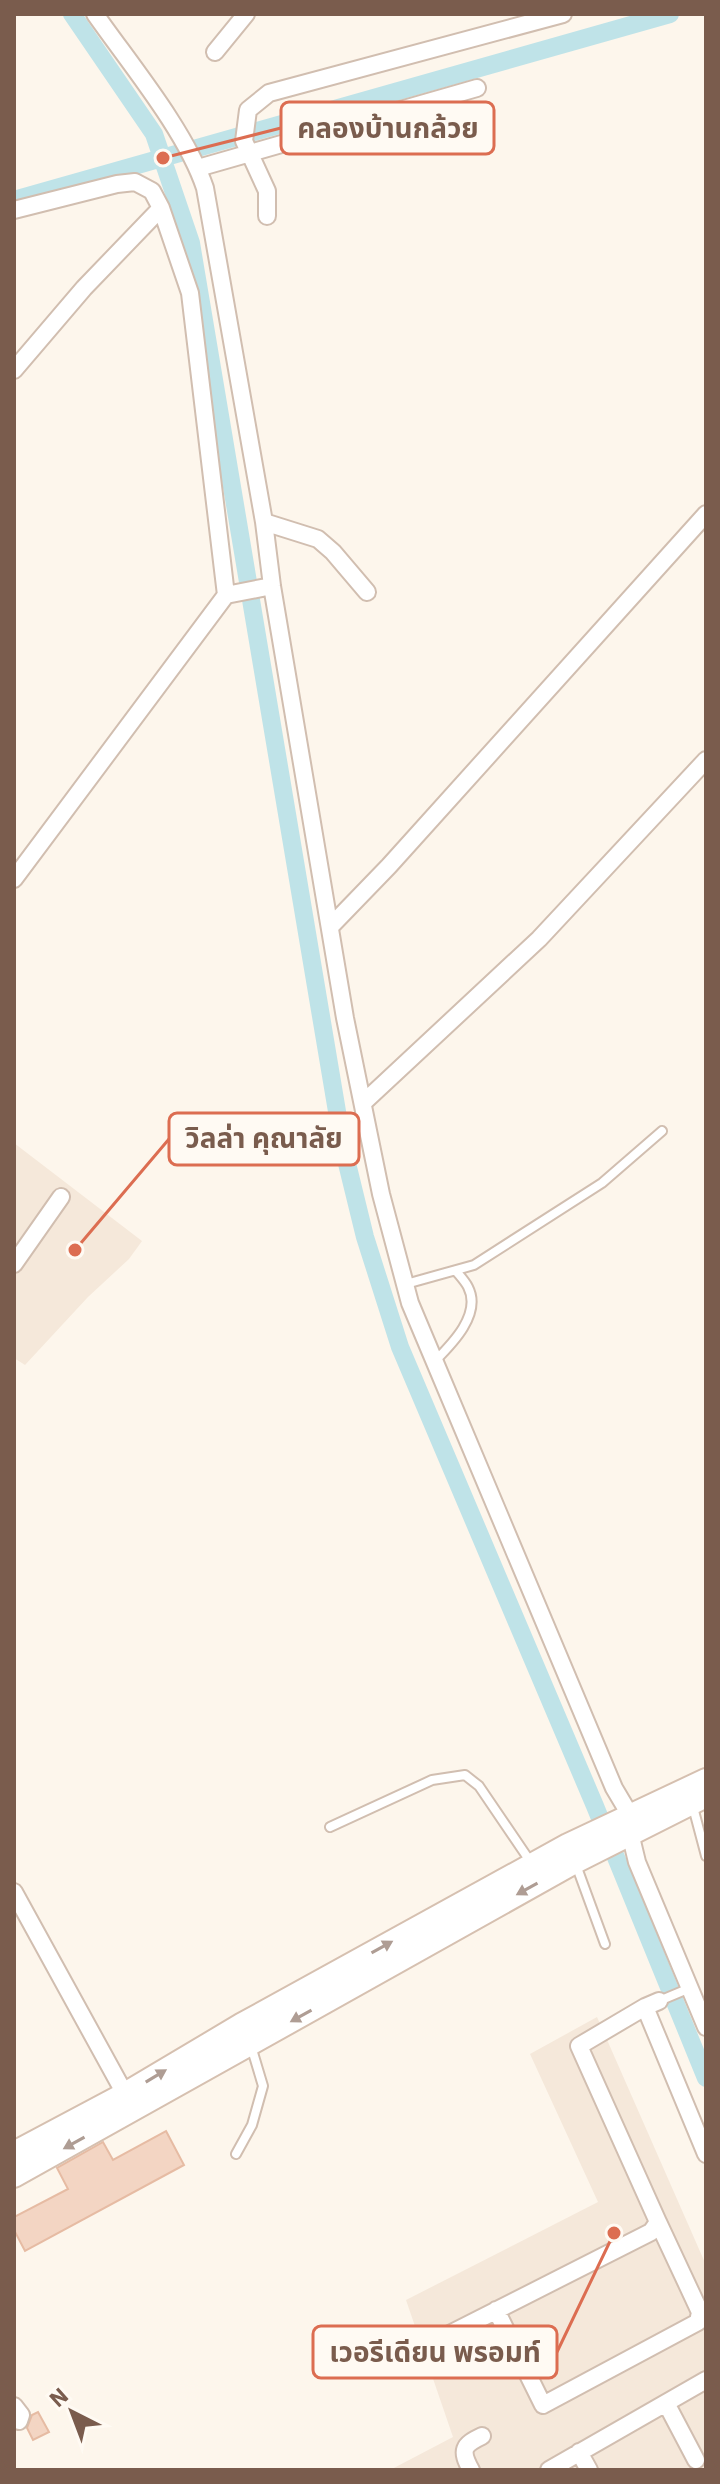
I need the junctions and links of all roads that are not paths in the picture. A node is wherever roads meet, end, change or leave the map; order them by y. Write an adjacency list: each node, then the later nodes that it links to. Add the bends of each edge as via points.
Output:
1 (95, 14): 7 (street)
2 (246, 14): 4 (street)
3 (563, 14): 6 (street, via 269,93 248,110)
4 (215, 52)
5 (477, 88): 6 (street)
6 (247, 148): 7 (street); 10 (street, via 267,191)
7 (195, 163): 13 (street, via 205,188)
8 (161, 208): 9 (street, via 152,191 135,182); 11 (street); 16 (street, via 190,293)
9 (14, 210)
10 (267, 216)
11 (14, 370)
12 (706, 514): 19 (street)
13 (264, 522): 14 (street); 15 (street, via 318,539)
14 (268, 586): 16 (street); 19 (street)
15 (367, 592)
16 (232, 593): 18 (street)
17 (706, 760): 20 (street, via 539,939)
18 (14, 879)
19 (330, 927): 20 (street)
20 (363, 1103): 25 (street)
21 (662, 1131): 24 (lane, via 602,1183 474,1265)
22 (61, 1197): 23 (street)
23 (14, 1264)
24 (456, 1271): 25 (lane); 26 (lane, via 470,1289 470,1309 459,1336)
25 (405, 1284): 26 (street)
26 (435, 1361): 30 (street, via 614,1788)
27 (706, 1780): 30 (street)
28 (699, 1799): 30 (street); 31 (lane)
29 (330, 1827): 33 (lane, via 432,1780 465,1775 479,1786)
30 (615, 1832): 32 (street); 33 (street); 36 (street, via 637,1862)
31 (705, 1850)
32 (575, 1862): 35 (lane); 39 (street, one-way to 39)
33 (532, 1864): 40 (street, one-way to 33)
34 (14, 1892): 40 (street)
35 (605, 1944)
36 (686, 1990): 37 (lane); 38 (street)
37 (652, 2004): 43 (street); 45 (street, via 579,2046)
38 (706, 2027)
39 (250, 2045): 42 (lane, via 263,2086 252,2125); 44 (street, one-way to 44)
40 (125, 2094): 41 (street)
41 (14, 2153)
42 (236, 2154)
43 (706, 2154)
44 (14, 2176)
45 (658, 2222): 46 (street, via 651,2232); 47 (street, via 700,2312)
46 (496, 2310): 47 (street, via 543,2405); 48 (street)
47 (702, 2330)
48 (436, 2341)
49 (706, 2380): 50 (street)
50 (666, 2403): 52 (street); 53 (street)
51 (482, 2436): 54 (street, via 464,2449)
52 (579, 2452): 55 (street); 56 (street)
53 (696, 2460)
54 (471, 2470)
55 (549, 2470)
56 (589, 2470)

